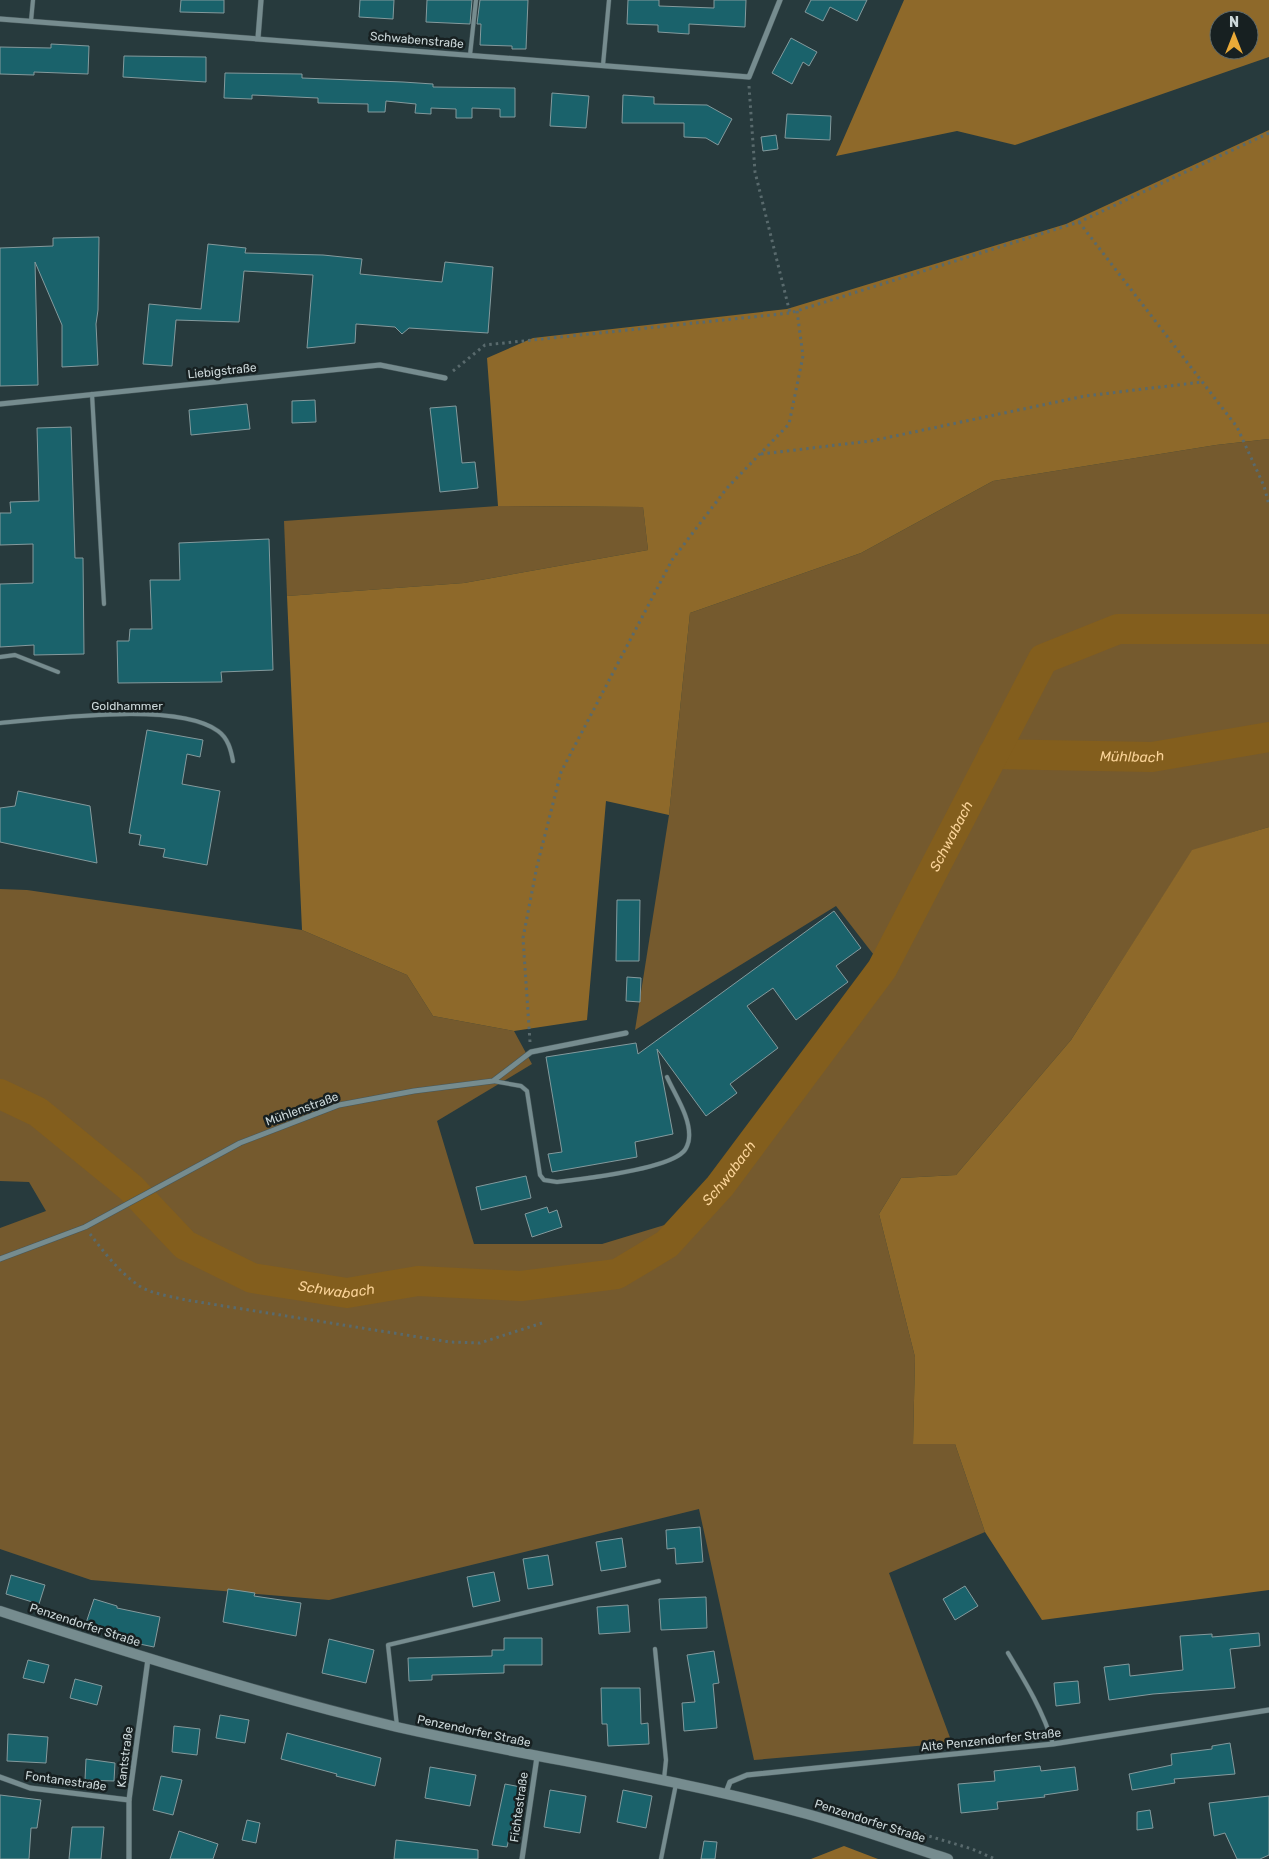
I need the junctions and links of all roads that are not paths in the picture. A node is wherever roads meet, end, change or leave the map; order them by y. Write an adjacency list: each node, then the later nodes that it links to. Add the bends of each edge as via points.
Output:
1 (33, 0): 7 (lane)
2 (261, 0): 8 (street)
3 (476, 0): 9 (lane)
4 (609, 0): 10 (lane)
5 (780, 0): 10 (street, Schwabenstraße, via 749,77)
6 (0, 19): 7 (street, Schwabenstraße)
7 (31, 21): 8 (street, Schwabenstraße)
8 (258, 38): 9 (street, Schwabenstraße)
9 (470, 55): 10 (street, Schwabenstraße)
10 (603, 65)
11 (445, 378): 12 (street, Liebigstraße, via 380,366)
12 (92, 394): 13 (street, Liebigstraße); 14 (lane)
13 (0, 404)
14 (104, 604)
15 (0, 657): 16 (lane, via 15,656)
16 (58, 672)
17 (0, 723): 18 (lane, Goldhammer, via 127,714 176,717 218,731 226,739)
18 (232, 761)
19 (626, 1033): 21 (street, via 531,1052)
20 (667, 1077): 21 (lane, via 688,1124 689,1139 684,1152 671,1160 646,1166 557,1182 544,1180 540,1175 527,1091 522,1086)
21 (493, 1081): 22 (street, Mühlenstraße, via 339,1105 240,1143 85,1227)
22 (0, 1259)
23 (659, 1581): 29 (lane, via 388,1645)
24 (0, 1611): 27 (main road, Penzendorfer Straße)
25 (655, 1649): 33 (lane, via 666,1760)
26 (1008, 1653): 30 (lane, via 1033,1693)
27 (148, 1659): 29 (main road, Penzendorfer Straße); 36 (street, Kantstraße)
28 (1269, 1710): 30 (street, Alte Penzendorfer Straße)
29 (397, 1727): 31 (main road, Penzendorfer Straße)
30 (1053, 1744): 35 (street, Alte Penzendorfer Straße, via 747,1775 730,1782)
31 (537, 1757): 33 (main road, Penzendorfer Straße); 38 (street, Fichtestraße)
32 (0, 1777): 36 (street, Fontanestraße, via 30,1788)
33 (664, 1782): 34 (main road, Penzendorfer Straße)
34 (676, 1784): 35 (main road, Penzendorfer Straße); 39 (lane)
35 (725, 1795): 40 (main road, Penzendorfer Straße, via 807,1814)
36 (129, 1800): 37 (street, Kantstraße)
37 (128, 1859)
38 (522, 1859)
39 (661, 1859)
40 (948, 1859)

